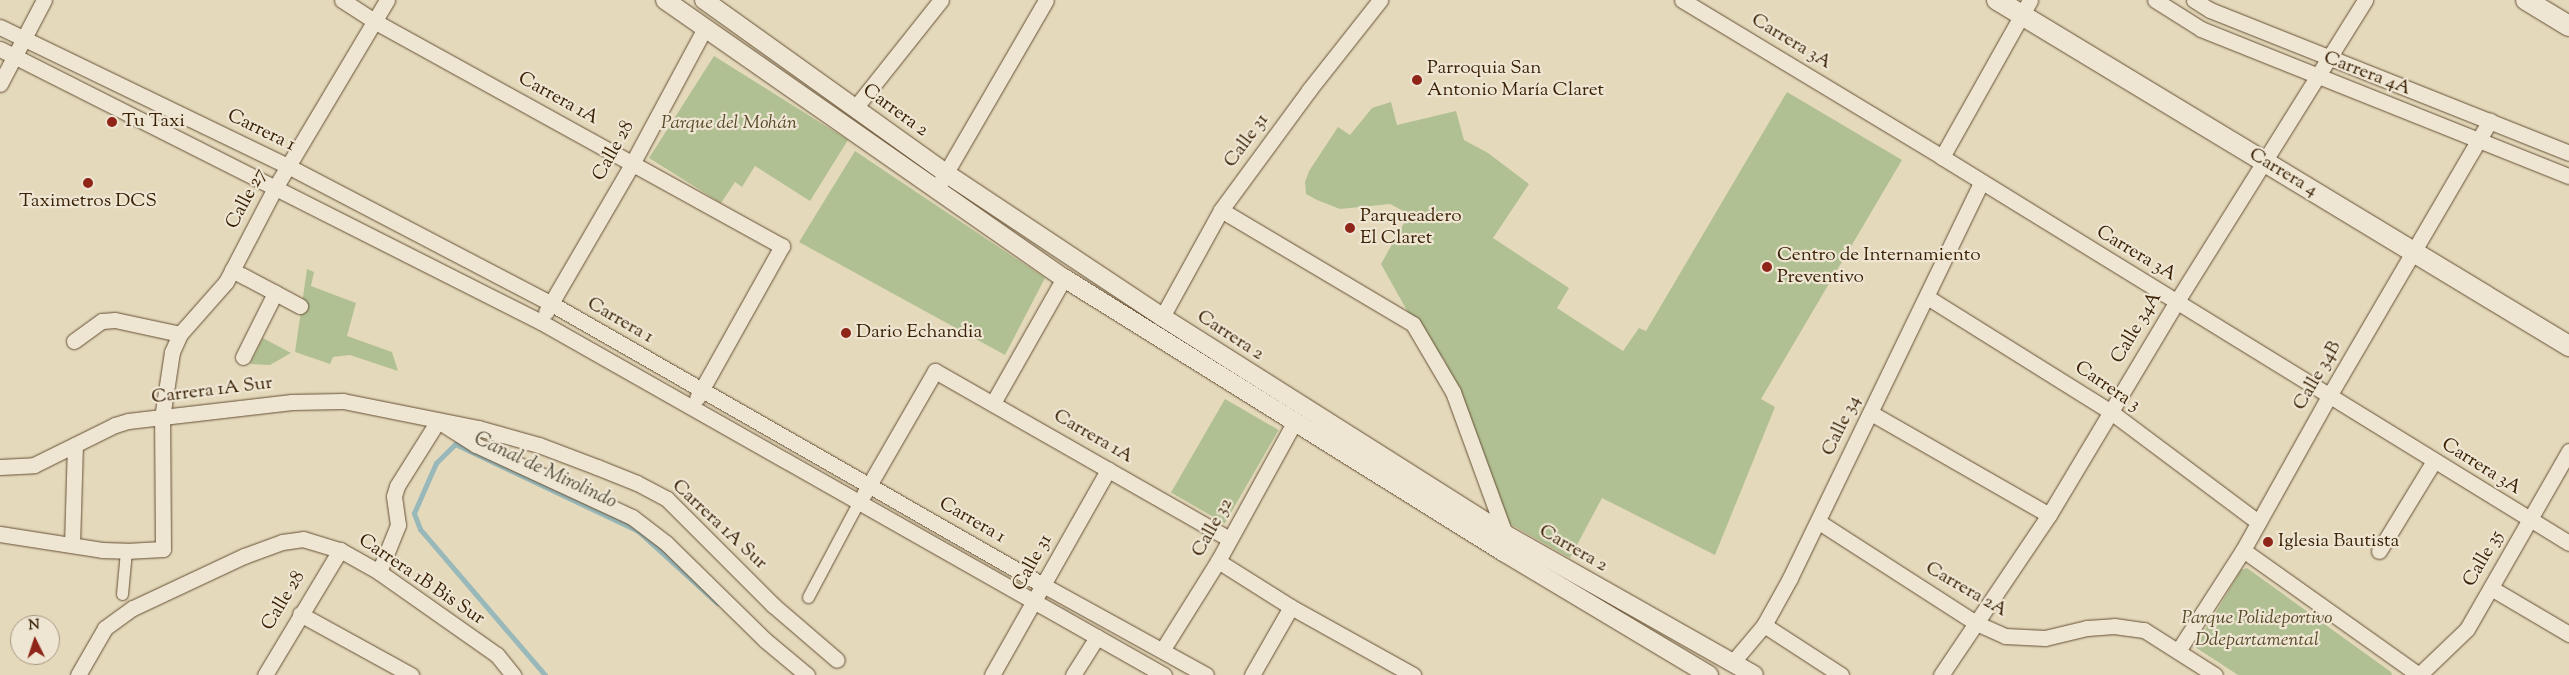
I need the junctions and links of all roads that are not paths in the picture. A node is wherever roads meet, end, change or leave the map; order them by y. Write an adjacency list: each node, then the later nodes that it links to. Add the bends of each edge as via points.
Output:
1 (44, 0): 22 (street)
2 (342, 0): 17 (street, Carrera 1A)
3 (387, 0): 17 (street, Calle 27)
4 (665, 0): 20 (street, Carrera 2)
5 (941, 0): 28 (street)
6 (1046, 0): 37 (street)
7 (1380, 0): 40 (street, Calle 31)
8 (1683, 0): 32 (street, Carrera 3A)
9 (1997, 0): 16 (main road, Carrera 4)
10 (2155, 0): 21 (street, Carrera 4A)
11 (2194, 0): 15 (street, Carrera 4A)
12 (2365, 0): 25 (street, Calle 34A)
13 (2526, 0): 18 (main road)
14 (714, 3): 20 (street, Calle 28); 28 (street, Carrera 2)
15 (2213, 5): 21 (street); 25 (street, Carrera 4A)
16 (2026, 8): 32 (street); 33 (main road, Carrera 4)
17 (374, 21): 34 (street, Carrera 1A); 35 (street, Calle 27)
18 (2569, 26)
19 (0, 27): 22 (street, Carrera 1)
20 (705, 28): 34 (street, Calle 28); 37 (street, Carrera 2)
21 (2201, 29): 26 (street, Carrera 4A)
22 (23, 39): 24 (street); 35 (street, Carrera 1)
23 (0, 49): 24 (street)
24 (15, 56): 27 (street); 39 (street)
25 (2330, 56): 26 (street, Calle 34A); 29 (street, Carrera 4A)
26 (2317, 76): 30 (street, Carrera 4A); 33 (street, Calle 34A)
27 (0, 84)
28 (855, 108): 37 (street, Carrera 2)
29 (2490, 120): 30 (street, Calle 34B); 31 (street, Carrera 4A)
30 (2479, 140): 36 (street, Carrera 4A); 41 (street, Calle 34B)
31 (2569, 153)
32 (1942, 157): 38 (street, Carrera 3A)
33 (2264, 162): 41 (main road, Carrera 4); 46 (street, Calle 34A)
34 (632, 164): 47 (street, Calle 28); 55 (street, Carrera 1A, via 782,246)
35 (288, 166): 39 (street, Calle 27); 47 (street, Carrera 1)
36 (2569, 176)
37 (942, 181): 43 (street, Carrera 2); 49 (street, Carrera 2)
38 (1981, 183): 45 (street, Calle 34); 46 (street, Carrera 3A)
39 (274, 188): 42 (street, Calle 27); 50 (street)
40 (1221, 210): 49 (street, Calle 31); 76 (street, via 1413,324 1453,392)
41 (2414, 252): 53 (main road, Carrera 4); 56 (street, Calle 34B)
42 (232, 270): 44 (street); 51 (street, Calle 27, via 210,302)
43 (1064, 278): 57 (street); 63 (street, Carrera 2)
44 (275, 293): 48 (street); 54 (street)
45 (1927, 297): 59 (street, Carrera 3); 60 (street, Calle 34)
46 (2177, 302): 56 (street, Carrera 3A); 59 (street, Calle 34A)
47 (550, 303): 50 (street, Calle 28); 55 (street, Carrera 1)
48 (300, 306)
49 (1162, 317): 76 (street, Carrera 2)
50 (541, 322): 58 (street)
51 (180, 334): 52 (street, via 102,321); 61 (street, via 172,352)
52 (74, 341)
53 (2569, 346)
54 (242, 356)
55 (702, 392): 58 (street); 69 (street, Carrera 1)
56 (2329, 396): 66 (street, Carrera 3A); 74 (street, Calle 34B)
57 (993, 402): 68 (street, Carrera 1A); 69 (street, Carrera 1A, via 935,371)
58 (691, 408): 70 (street)
59 (2111, 412): 71 (street, Calle 34A); 74 (street, Carrera 3)
60 (1871, 414): 71 (street); 73 (street, Calle 34)
61 (162, 418): 62 (street, Carrera 1A Sur, via 292,402 343,401); 64 (street, Carrera 1A Sur, via 115,425); 82 (street, via 162,549)
62 (438, 421): 85 (street, via 397,486 394,496 398,525); 100 (street, Carrera 1A Sur, via 478,428 538,445 621,476 667,498 773,605); 107 (street, Carrera 1A Sur, via 476,445 632,517 666,543 765,640)
63 (1294, 423): 77 (street, Calle 32); 101 (street, Carrera 2)
64 (75, 446): 67 (street, Carrera 1A Sur, via 34,465); 79 (street)
65 (2568, 454): 72 (street, Calle 35)
66 (2434, 461): 72 (street, Carrera 3A); 83 (street)
67 (0, 467)
68 (1108, 470): 77 (street, Carrera 1A); 86 (street, Calle 31)
69 (870, 486): 70 (street); 86 (street, Carrera 1)
70 (858, 503): 89 (street); 90 (street)
71 (2049, 515): 93 (street, Calle 34A)
72 (2529, 521): 78 (street, Carrera 3A); 87 (street, Calle 35)
73 (1819, 522): 93 (street, Carrera 2A); 94 (street, Calle 34)
74 (2258, 522): 81 (street, Calle 34B)
75 (0, 534): 79 (street)
76 (1504, 534): 97 (street, Carrera 2)
77 (1230, 538): 84 (street, Calle 32)
78 (2569, 543)
79 (72, 545): 82 (street)
80 (340, 550): 85 (street, Carrera 1B Bis Sur); 92 (street, Calle 28); 103 (street, Carrera 1B Bis Sur, via 302,538 282,542 182,583 133,608 105,628)
81 (2243, 550): 99 (street, Calle 34B); 119 (street)
82 (126, 551): 88 (street)
83 (2379, 551)
84 (1218, 561): 91 (street); 98 (street, Calle 32)
85 (379, 572): 106 (street, Carrera 1B Bis Sur, via 497,655)
86 (1043, 585): 90 (street, Calle 31); 98 (street, Carrera 1)
87 (2491, 588): 95 (street); 119 (street, Calle 35, via 2467,629)
88 (122, 594)
89 (808, 597)
90 (1034, 602): 96 (street); 108 (street, Calle 31)
91 (1291, 607): 112 (street); 113 (street)
92 (300, 614): 104 (street, Calle 28); 105 (street)
93 (1976, 623): 99 (street, Carrera 2A, via 2005,636 2046,638 2087,628 2114,626 2144,630); 117 (street, Calle 34A)
94 (1764, 625): 102 (street, Calle 34); 116 (street)
95 (2569, 634)
96 (1097, 637): 109 (street); 110 (street)
97 (1700, 646): 101 (street); 102 (street, Carrera 2)
98 (1163, 649): 111 (street, Carrera 1)
99 (2178, 651): 118 (street, Carrera 2A)
100 (837, 660)
101 (1687, 669): 114 (street, Carrera 2)
102 (1727, 669): 115 (street, Carrera 2)
103 (78, 675)
104 (264, 675)
105 (411, 675)
106 (513, 675)
107 (807, 675)
108 (992, 675)
109 (1073, 675)
110 (1164, 675)
111 (1206, 675)
112 (1252, 675)
113 (1413, 675)
114 (1710, 675)
115 (1754, 675)
116 (1840, 675)
117 (1941, 675)
118 (2215, 675)
119 (2419, 675)

